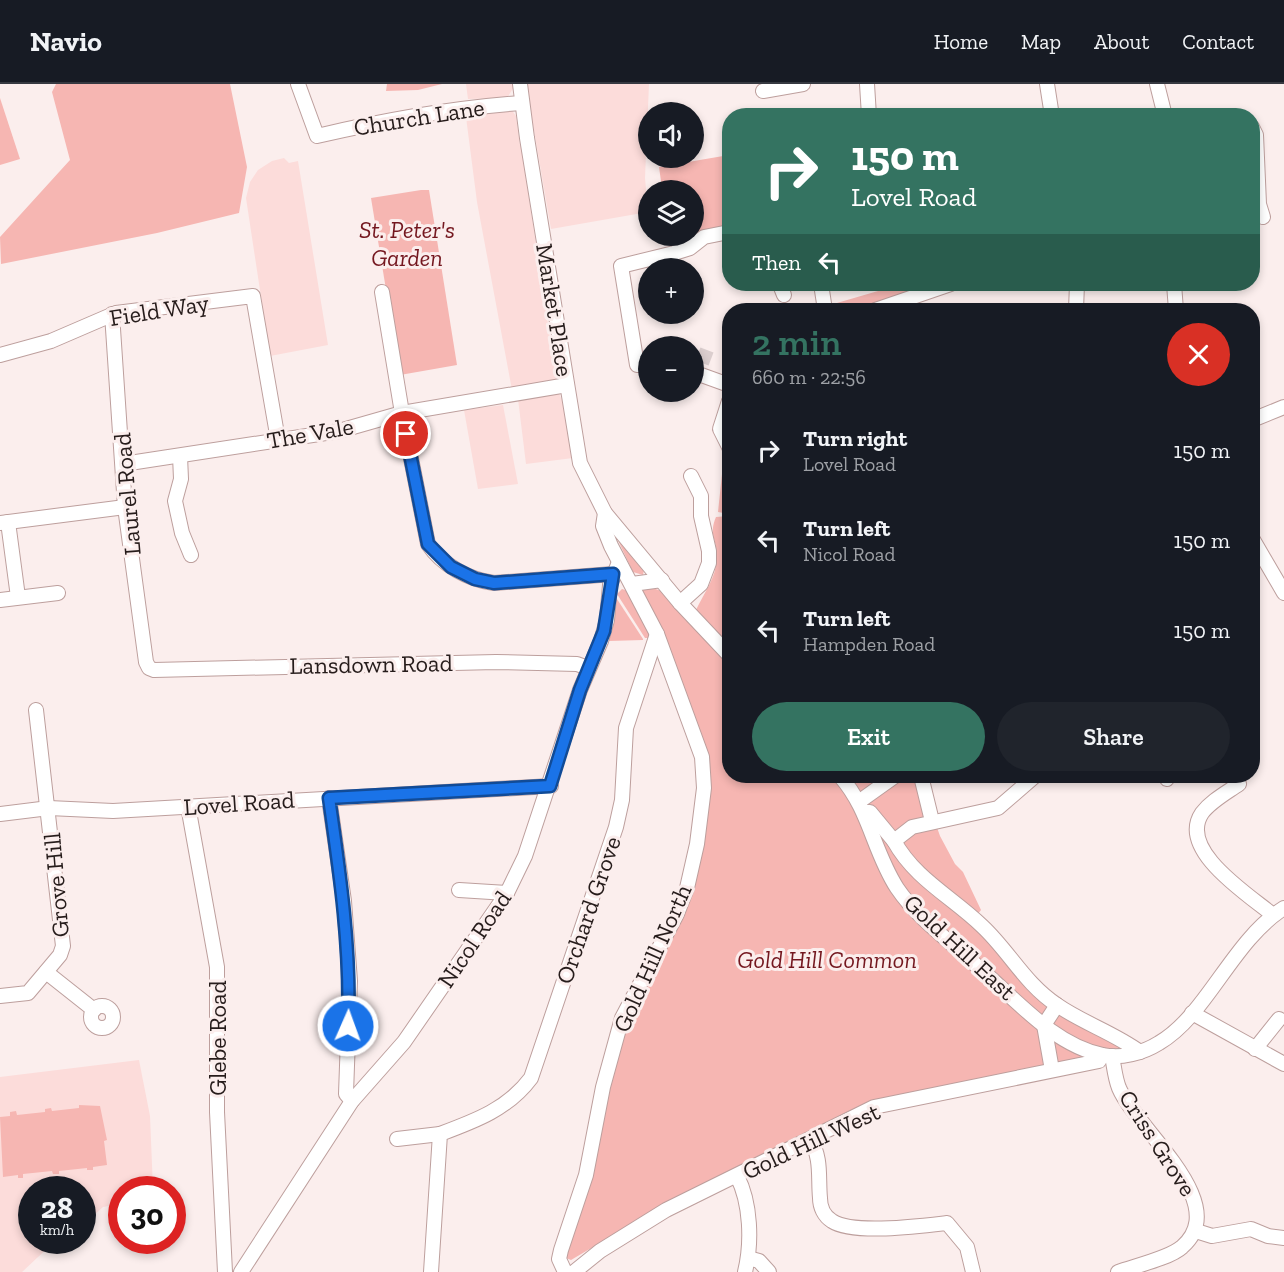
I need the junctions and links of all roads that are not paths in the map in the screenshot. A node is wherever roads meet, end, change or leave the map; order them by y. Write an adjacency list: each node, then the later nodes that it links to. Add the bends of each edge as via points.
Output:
1 (298, 84): 8 (street, Church Lane, via 317,136 411,116)
2 (520, 84): 8 (street, Market Place)
3 (803, 84): 7 (street)
4 (867, 84): 9 (street)
5 (1047, 84): 10 (street)
6 (1157, 84): 11 (street)
7 (763, 91)
8 (521, 103): 23 (street, Market Place)
9 (868, 108)
10 (1051, 108)
11 (1163, 108)
12 (1260, 209): 13 (street)
13 (1263, 217)
14 (722, 233): 20 (street, via 704,237 690,248 621,266)
15 (930, 291): 17 (street)
16 (382, 292): 25 (street)
17 (895, 303)
18 (112, 314): 19 (street, Field Way, via 51,341); 27 (street, Field Way, via 253,296); 29 (street, Laurel Road)
19 (0, 355)
20 (638, 365)
21 (704, 376): 22 (street)
22 (722, 382)
23 (567, 385): 25 (street, The Vale); 32 (street, Market Place, via 580,463)
24 (1284, 407): 26 (street)
25 (402, 413): 27 (street, The Vale, via 339,431); 36 (street, via 428,544 445,562 475,579 494,583)
26 (1260, 417)
27 (278, 440): 28 (street, The Vale)
28 (180, 456): 29 (street, The Vale); 35 (street, via 181,479 175,501)
29 (123, 464): 31 (street, Laurel Road)
30 (691, 476): 43 (street, via 701,496 709,551 701,584)
31 (125, 507): 33 (street); 47 (street, Laurel Road, via 146,662)
32 (605, 513): 36 (street, Gold Hill North, via 603,526); 37 (street)
33 (4, 522): 41 (street)
34 (1260, 552): 40 (street)
35 (191, 555)
36 (616, 568): 38 (street, Gold Hill North); 46 (street, Nicol Road, via 604,631)
37 (662, 580): 38 (street); 43 (street)
38 (632, 584): 44 (street, Gold Hill North)
39 (58, 593): 41 (street)
40 (1284, 593)
41 (18, 597): 42 (street)
42 (0, 600)
43 (681, 603): 45 (street)
44 (657, 634): 79 (street, Orchard Grove, via 626,728 622,800 616,827 531,1078 520,1094 485,1118); 89 (street, Gold Hill North, via 702,757 704,788 697,844 677,914 622,1018 611,1052 586,1175 559,1259)
45 (722, 647)
46 (588, 668): 47 (street, Lansdown Road, via 577,664 496,662); 54 (street, Nicol Road)
47 (154, 670)
48 (36, 710): 58 (street, Grove Hill)
49 (845, 783): 56 (street, Gold Hill East)
50 (888, 783): 56 (street)
51 (923, 783): 60 (street)
52 (1027, 783): 60 (street, via 998,808)
53 (1239, 784): 65 (street, via 1200,815 1197,839 1213,864)
54 (550, 786): 55 (street, Lovel Road); 64 (street, Nicol Road)
55 (329, 798): 57 (street, Lovel Road); 78 (street, via 344,901 350,981 346,1094)
56 (862, 806): 61 (street, Gold Hill East); 62 (street, Gold Hill East)
57 (188, 807): 58 (street, Lovel Road, via 113,811); 86 (street, Glebe Road, via 217,967 217,1112)
58 (49, 808): 59 (street, Lovel Road); 66 (street, Grove Hill, via 63,946)
59 (0, 814)
60 (932, 821): 61 (street, via 912,827)
61 (894, 842): 62 (street); 68 (street, Gold Hill East, via 925,881 981,925 1002,946 1026,981)
62 (883, 861): 72 (street, Gold Hill East, via 899,891 917,911)
63 (459, 890): 64 (street)
64 (507, 893): 78 (street, Nicol Road, via 404,1042)
65 (1279, 911): 70 (street, via 1235,955)
66 (46, 972): 67 (street, Grove Hill, via 28,993); 69 (street)
67 (0, 996)
68 (1057, 1005): 72 (street); 74 (street, Gold Hill East)
69 (94, 1010)
70 (1192, 1013): 73 (street); 74 (street, via 1164,1040)
71 (1279, 1019): 73 (street)
72 (1044, 1025): 75 (street, Gold Hill East, via 1077,1046); 77 (street)
73 (1255, 1049): 76 (street)
74 (1140, 1052): 75 (street, Gold Hill West)
75 (1107, 1056): 77 (street, Gold Hill West); 83 (street, Criss Grove, via 1119,1088 1194,1194)
76 (1284, 1064)
77 (1052, 1070): 81 (street, Gold Hill West, via 874,1107)
78 (352, 1101): 87 (street, Nicol Road)
79 (440, 1134): 80 (street, Orchard Grove); 88 (street)
80 (397, 1138)
81 (810, 1139): 82 (street, Gold Hill West); 92 (street, via 819,1163 820,1198 827,1217 835,1223 868,1227 947,1223 967,1247)
82 (737, 1176): 85 (street, via 746,1207); 90 (street, Gold Hill West, via 666,1210)
83 (1196, 1231): 84 (street, Criss Grove, via 1212,1236 1251,1229); 93 (street, Criss Grove, via 1180,1249)
84 (1284, 1238)
85 (747, 1265): 91 (street, via 759,1261)
86 (225, 1272)
87 (241, 1272)
88 (431, 1272)
89 (565, 1272)
90 (574, 1272)
91 (769, 1272)
92 (974, 1272)
93 (1118, 1272)

